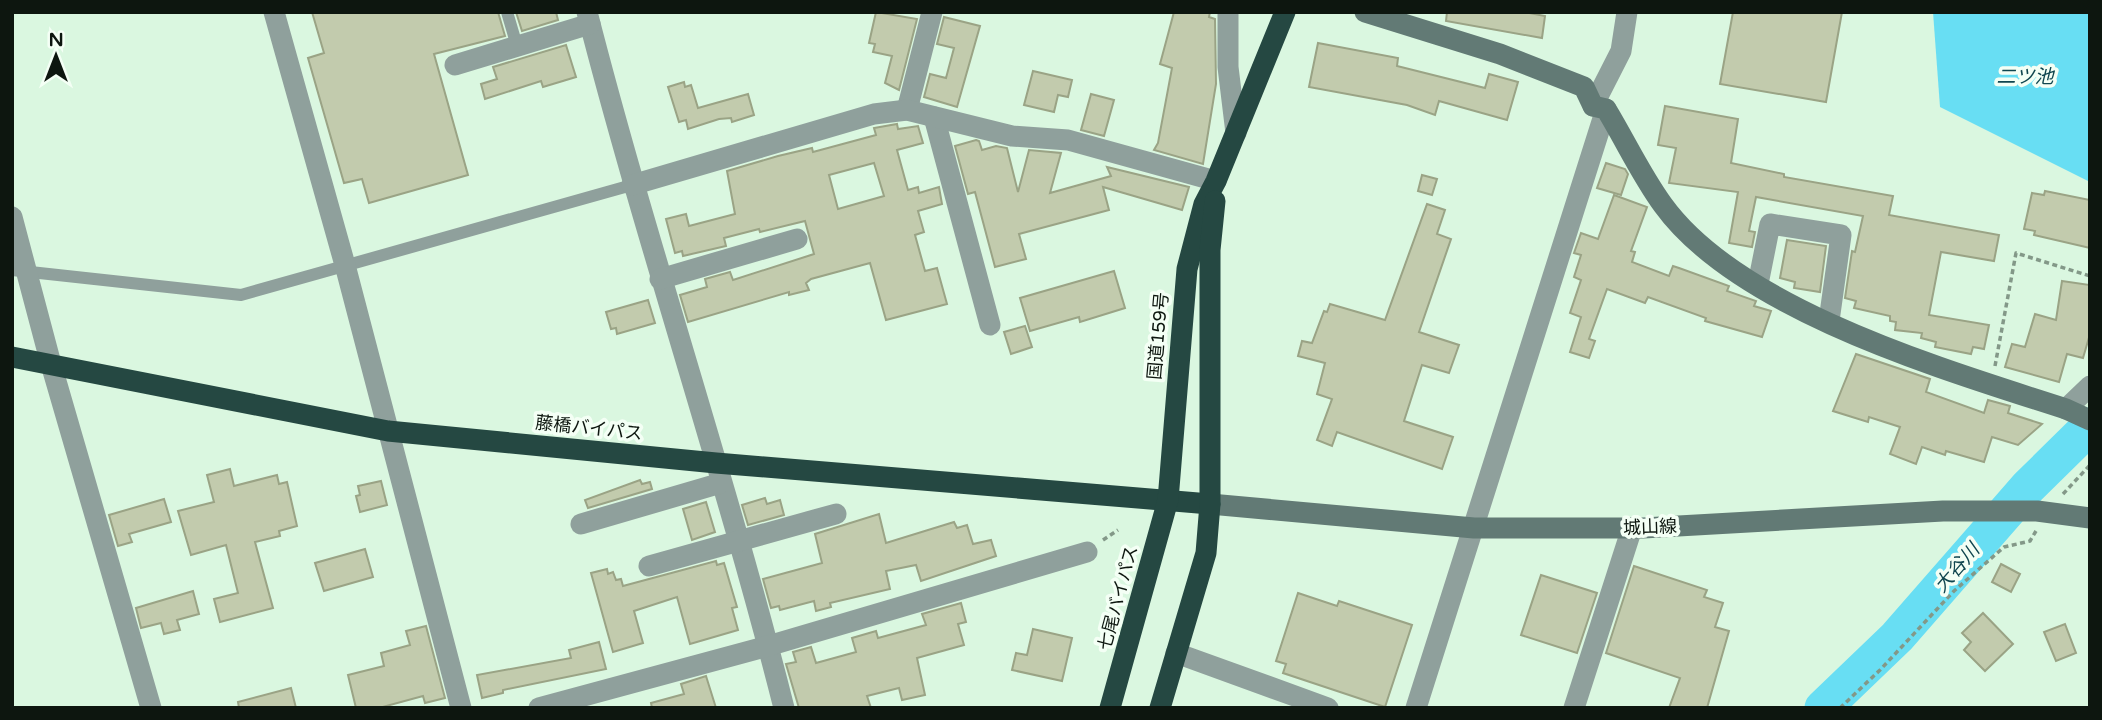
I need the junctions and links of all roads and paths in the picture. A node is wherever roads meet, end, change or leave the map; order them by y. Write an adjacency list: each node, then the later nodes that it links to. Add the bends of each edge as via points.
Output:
1 (274, 12): 20 (street)
2 (507, 12): 10 (lane)
3 (932, 12): 13 (street)
4 (1228, 12): 15 (street, via 1228,67)
5 (1285, 12): 15 (highway, 国道159号)
6 (1365, 12): 9 (main road)
7 (1627, 12): 12 (street, via 1621,51)
8 (588, 18): 10 (street); 17 (street)
9 (1416, 20): 12 (main road, via 1584,87)
10 (516, 46): 11 (street)
11 (455, 65)
12 (1600, 107): 24 (main road, via 1663,206 1715,258); 41 (street)
13 (907, 110): 14 (street); 17 (street, via 874,114)
14 (934, 117): 16 (street, via 1012,136 1068,140); 26 (street)
15 (1236, 133): 16 (highway, 国道159号)
16 (1216, 181): 35 (highway, 国道159号, via 1204,204 1187,269); 36 (highway, 国道159号, via 1210,250)
17 (632, 185): 20 (lane); 23 (street)
18 (12, 217): 21 (street)
19 (797, 239): 23 (street)
20 (345, 265): 21 (lane, via 241,295); 32 (street)
21 (20, 271): 28 (street)
22 (2090, 276): 29 (path, via 2016,253)
23 (660, 279): 34 (street)
24 (1758, 284): 25 (main road); 25 (street, via 1770,224 1841,234)
25 (1829, 321): 29 (main road, via 1915,360)
26 (990, 325)
27 (12, 357): 28 (highway, 藤橋バイパス)
28 (51, 364): 32 (highway, 藤橋バイパス); 48 (street)
29 (1992, 385): 31 (main road)
30 (2090, 386): 31 (street)
31 (2078, 414)
32 (388, 432): 34 (highway, 藤橋バイパス); 49 (street)
33 (2090, 465): 37 (path)
34 (718, 473): 35 (highway, 藤橋バイパス); 40 (street); 43 (street)
35 (1168, 500): 36 (highway, 藤橋バイパス); 52 (highway, 七尾バイパス)
36 (1210, 504): 41 (main road, 城山線); 47 (highway, via 1206,553)
37 (2038, 512): 39 (main road, 城山線); 42 (main road, 城山線); 57 (path, via 2029,541 2004,547)
38 (836, 514): 43 (street)
39 (2090, 518)
40 (581, 524)
41 (1474, 528): 42 (main road, 城山線); 55 (street)
42 (1632, 528): 56 (street)
43 (738, 543): 45 (street); 46 (street)
44 (1087, 552): 46 (street)
45 (649, 566)
46 (768, 646): 50 (street); 51 (street)
47 (1176, 653): 53 (highway); 54 (street)
48 (151, 708)
49 (461, 708)
50 (539, 708)
51 (784, 708)
52 (1110, 708)
53 (1160, 708)
54 (1328, 708)
55 (1416, 708)
56 (1574, 708)
57 (1840, 708)

